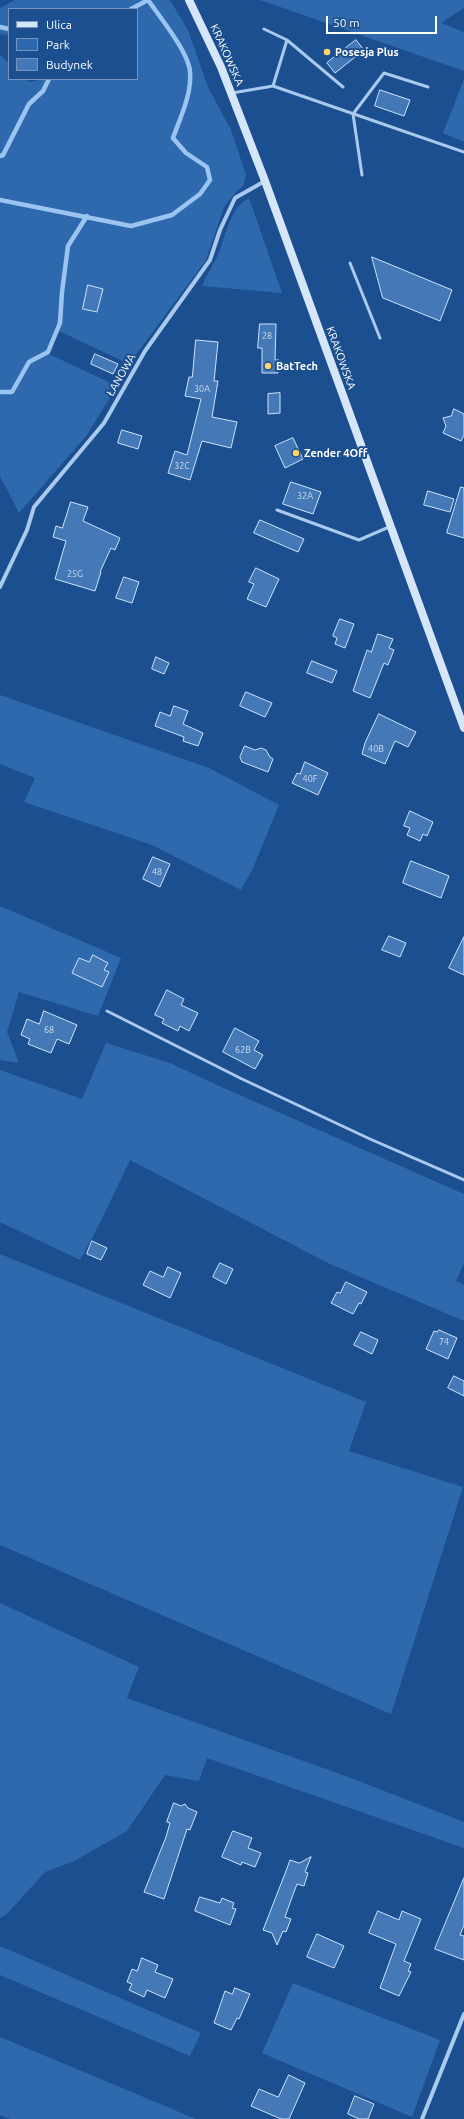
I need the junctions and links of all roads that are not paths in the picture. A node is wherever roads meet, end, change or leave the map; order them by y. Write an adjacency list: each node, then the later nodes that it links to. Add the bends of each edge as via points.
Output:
1 (189, 0): 7 (main road, KRAKOWSKA)
2 (264, 29): 3 (lane)
3 (287, 40): 4 (lane); 5 (lane)
4 (273, 86): 7 (lane); 8 (lane)
5 (343, 87)
6 (428, 87): 8 (lane, via 384,73)
7 (232, 93): 11 (main road, KRAKOWSKA)
8 (353, 114): 9 (lane); 10 (lane)
9 (464, 152)
10 (362, 175)
11 (265, 181): 15 (main road, KRAKOWSKA); 16 (street, ŁANOWA, via 235,198 210,260 145,351 104,423 34,507 27,530)
12 (350, 263): 13 (lane)
13 (380, 338)
14 (277, 510): 15 (lane, via 359,540)
15 (391, 526): 17 (main road, KRAKOWSKA)
16 (0, 587)
17 (464, 728)
18 (108, 1011): 19 (lane, via 242,1079)
19 (464, 1180)
20 (464, 2014): 21 (street)
21 (422, 2119)

